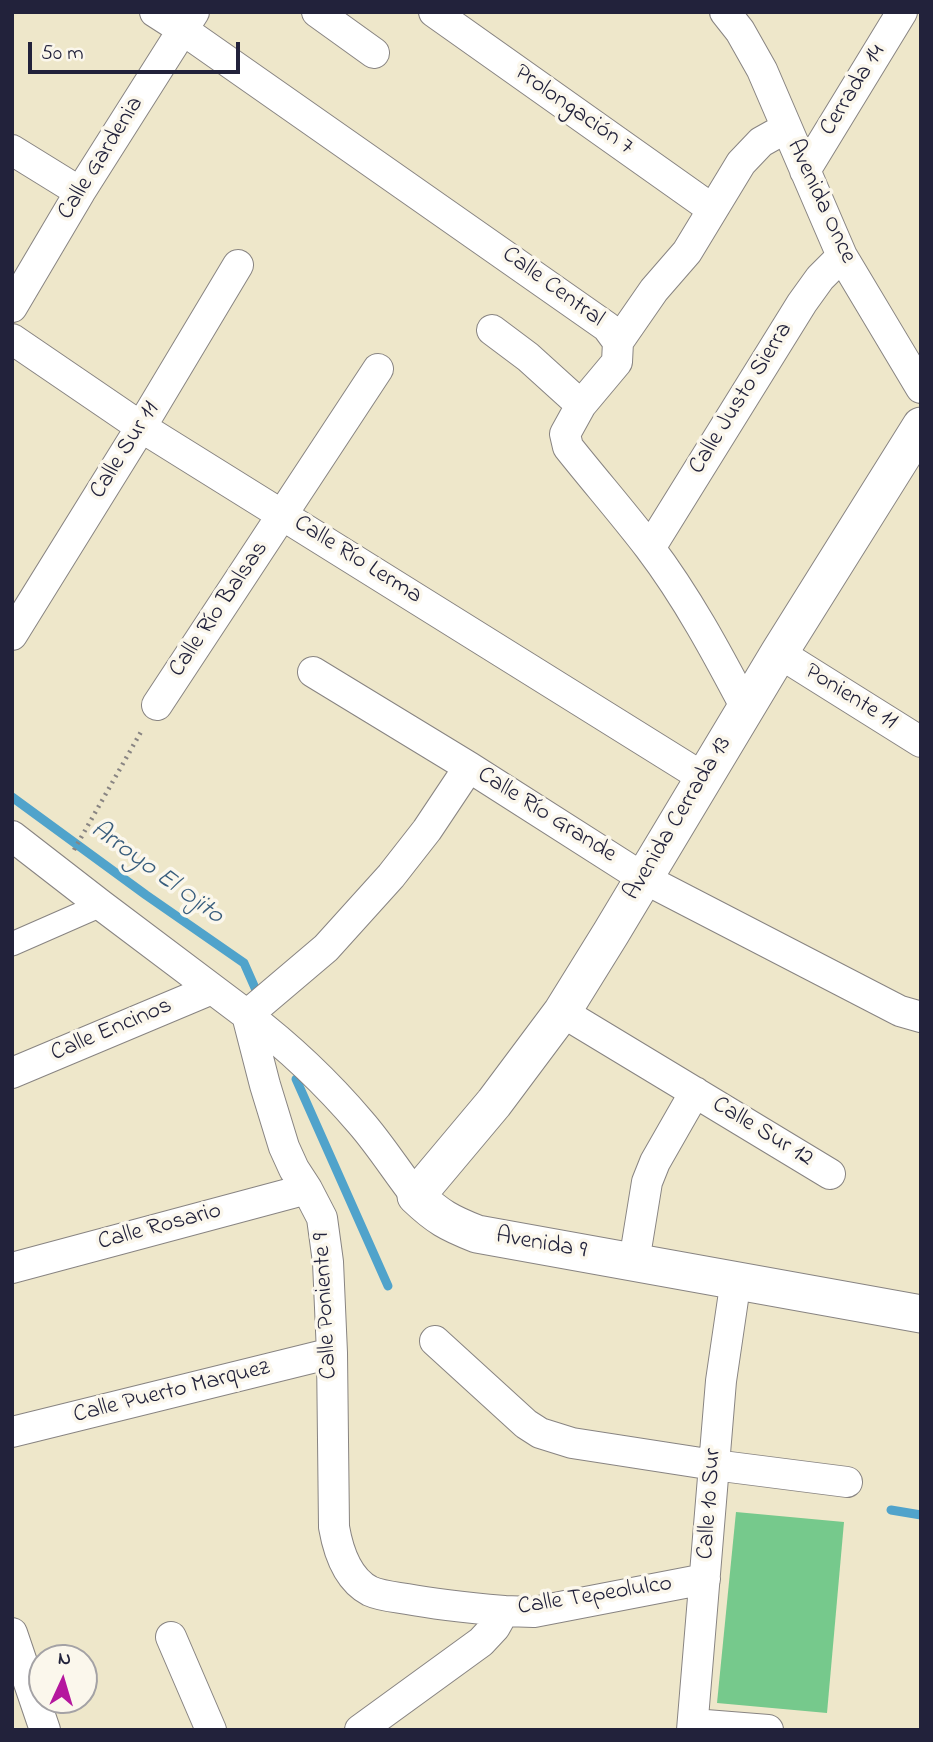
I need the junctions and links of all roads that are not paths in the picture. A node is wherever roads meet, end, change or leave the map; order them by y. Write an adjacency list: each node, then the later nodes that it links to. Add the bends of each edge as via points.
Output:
1 (155, 12): 6 (street, Calle Central)
2 (317, 12): 7 (street)
3 (434, 12): 12 (street, Prolongación 7)
4 (725, 12): 8 (street, Avenida Once, via 762,70)
5 (902, 12): 10 (street, Cerrada 14)
6 (189, 21): 11 (street, Calle Gardenia); 18 (street, Calle Central, via 607,327)
7 (374, 53)
8 (786, 128): 10 (street, Avenida Once); 12 (street, via 761,142 741,163)
9 (12, 150): 11 (street)
10 (805, 171): 13 (street, Avenida Once)
11 (80, 192): 15 (street, Calle Gardenia)
12 (712, 209): 18 (street, via 687,251)
13 (842, 256): 20 (street, Avenida Once); 25 (street, Calle Justo Sierra, via 803,303)
14 (238, 265): 23 (street, Calle Sur 11)
15 (12, 307)
16 (492, 330): 21 (street)
17 (12, 339): 23 (street, Calle Río Lerma)
18 (618, 342): 21 (street, Calle Central, via 617,362)
19 (378, 369): 24 (street, Calle Río Balsas)
20 (921, 388)
21 (581, 405): 25 (street, Calle Central, via 565,434 568,447)
22 (921, 426): 27 (street, Avenida Cerrada 13)
23 (141, 427): 24 (street, Calle Río Lerma); 26 (street, Calle Sur 11)
24 (283, 514): 29 (street, Calle Río Balsas); 33 (street, Calle Río Lerma)
25 (650, 548): 30 (street, Calle Central, via 692,611)
26 (12, 635)
27 (779, 653): 30 (street, Avenida Cerrada 13); 31 (street, Poniente 11)
28 (313, 672): 32 (street)
29 (157, 705)
30 (746, 708): 33 (street, Avenida Cerrada 13)
31 (921, 742)
32 (469, 767): 35 (street, Calle Río Grande); 40 (street, Calle Río Grande, via 391,876 326,948)
33 (704, 778): 35 (street, Avenida Cerrada 13)
34 (12, 836): 36 (street)
35 (643, 878): 39 (street, Avenida Cerrada 13); 41 (street, Calle Río Grande, via 900,1012)
36 (101, 905): 37 (street); 38 (street)
37 (12, 944)
38 (212, 989): 40 (street); 42 (street, Calle Encinos)
39 (562, 1012): 43 (street, Calle Sur 12); 46 (street, Avenida Cerrada 13)
40 (247, 1015): 45 (street, Calle Poniente 9, via 284,1147); 46 (street, Avenida 9, via 311,1068)
41 (921, 1017)
42 (12, 1073)
43 (695, 1092): 44 (street, Calle Sur 12); 47 (street, Calle Sur 12, via 647,1182)
44 (830, 1174)
45 (307, 1189): 48 (street, Calle Rosario); 52 (street, Calle Poniente 9, via 322,1218)
46 (416, 1196): 47 (street, Avenida 9, via 448,1222 477,1234)
47 (634, 1262): 49 (street, Avenida 9)
48 (12, 1268)
49 (736, 1279): 50 (street, Avenida 9); 54 (street, Calle 10 Sur)
50 (921, 1314)
51 (435, 1341): 54 (street, via 540,1433 572,1443)
52 (332, 1353): 53 (street, Calle Puerto Marquez); 57 (street, Calle Poniente 9, via 334,1527 338,1550 351,1573 369,1591 382,1595)
53 (12, 1432)
54 (714, 1465): 55 (street); 56 (street, Calle 10 Sur)
55 (847, 1482)
56 (705, 1579): 57 (street, Calle Tepeolulco, via 534,1612); 60 (street, Calle 10 Sur)
57 (504, 1611): 63 (street, Calle Tepeolulco, via 481,1642)
58 (12, 1633): 61 (street)
59 (171, 1637): 62 (street)
60 (693, 1727): 64 (street)
61 (45, 1730)
62 (211, 1730)
63 (360, 1730)
64 (768, 1730)

